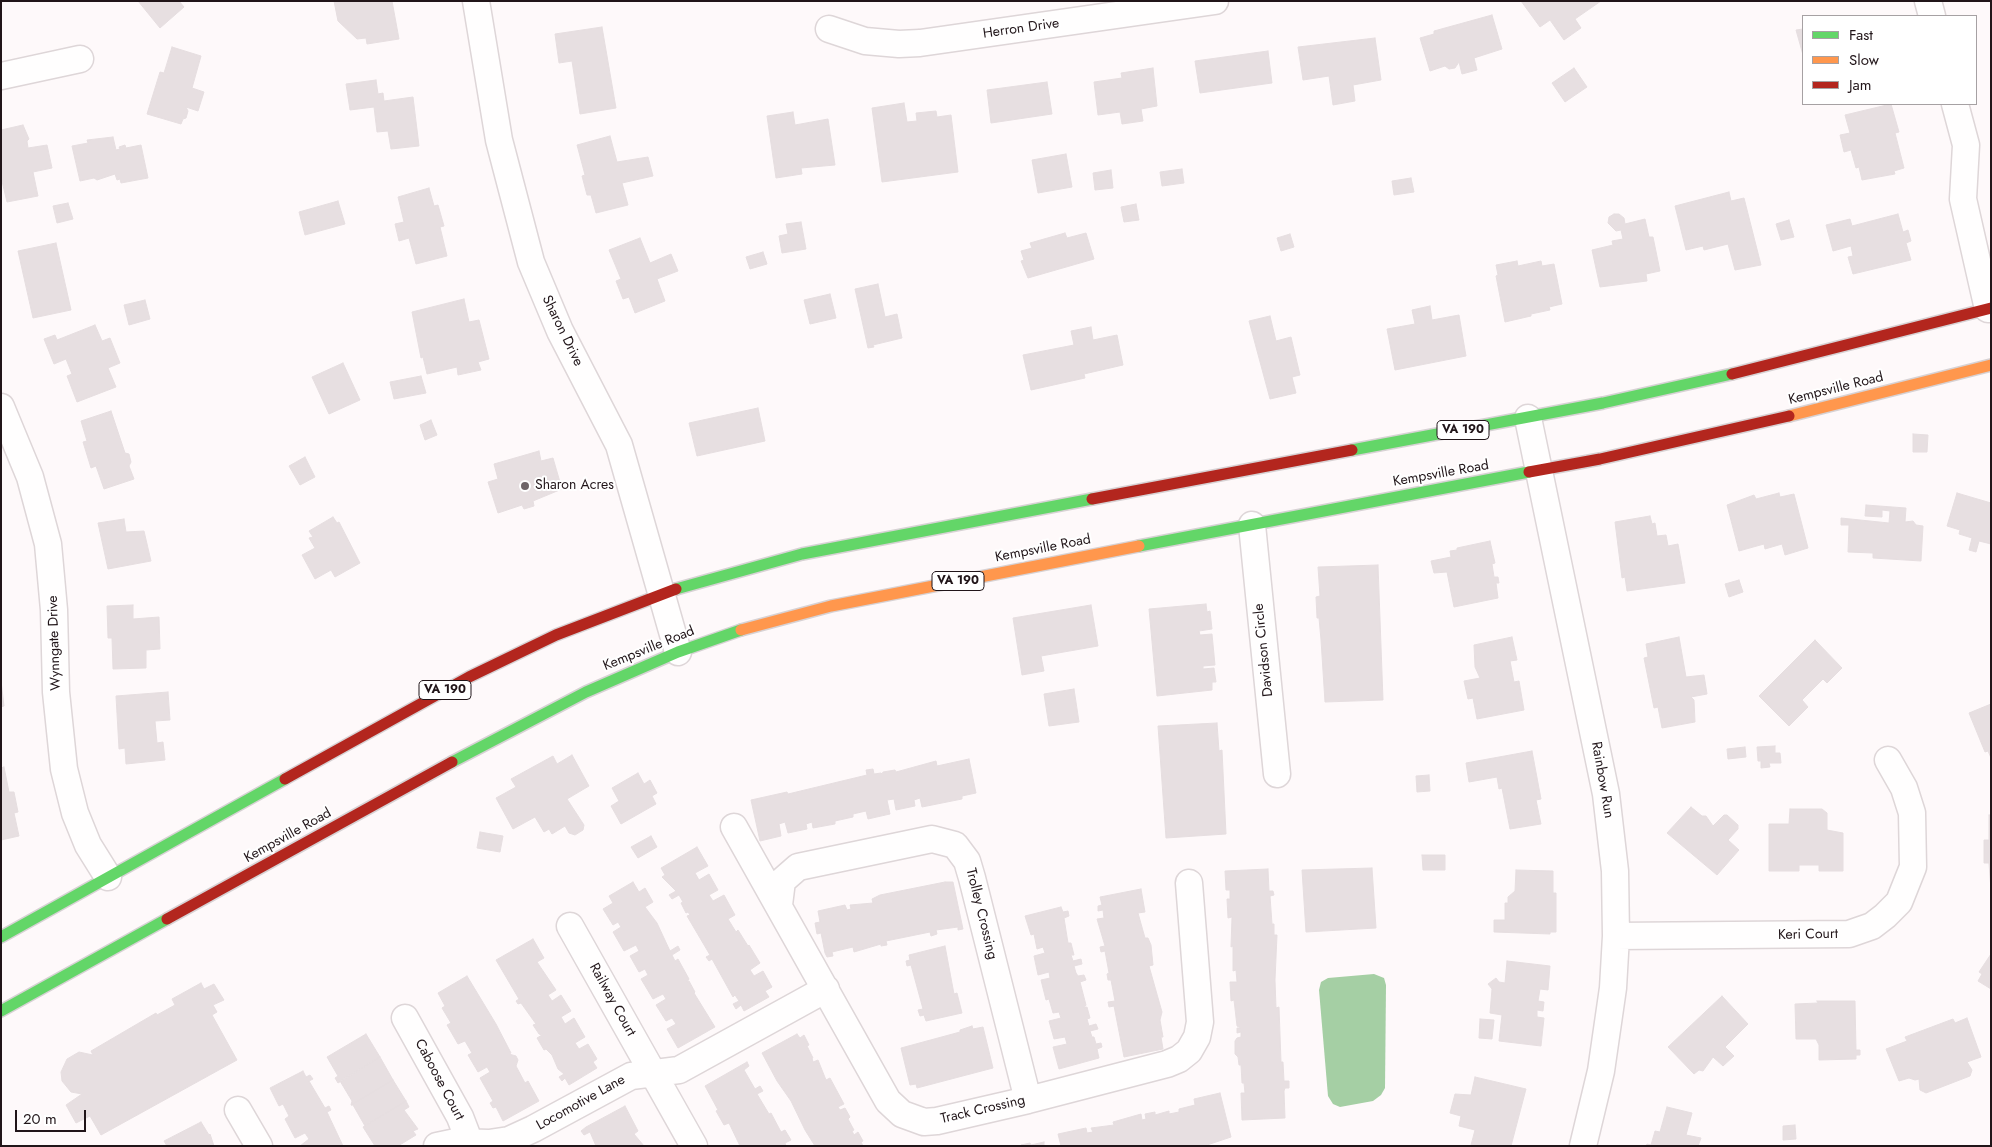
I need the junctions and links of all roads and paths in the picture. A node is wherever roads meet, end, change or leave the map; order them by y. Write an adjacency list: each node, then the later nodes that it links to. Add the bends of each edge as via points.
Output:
1 (476, 1): 15 (street, Sharon Drive, via 499,140 531,262 560,331 619,445)
2 (1928, 1): 4 (street)
3 (1199, 2): 5 (street, Herron Drive, via 920,43 866,41)
4 (1932, 15)
5 (829, 29)
6 (80, 59): 7 (street)
7 (1, 76)
8 (1955, 105): 9 (street, via 1966,145 1963,199)
9 (1990, 308): 12 (main road, VA 190, via 1776,364)
10 (1991, 365): 13 (main road, Kempsville Road / VA 190, via 1782,418)
11 (1, 407): 20 (street, Wynngate Drive, via 30,477 48,544 56,692 64,769 75,813 88,846)
12 (1528, 418): 13 (street, Rainbow Run); 15 (main road, VA 190, via 802,554)
13 (1539, 472): 14 (main road, Kempsville Road / VA 190); 24 (street, Rainbow Run, via 1606,794 1615,871)
14 (1252, 525): 16 (main road, Kempsville Road / VA 190, via 831,606 732,633); 18 (street, Davidson Circle)
15 (662, 594): 16 (street, Sharon Drive); 20 (main road, VA 190, via 556,635 477,673)
16 (678, 652): 27 (main road, Kempsville Road / VA 190, via 586,692 506,732)
17 (1888, 760): 24 (street, Keri Court, via 1904,788 1912,813 1913,867 1899,902 1872,926 1849,934)
18 (1277, 774)
19 (734, 827): 22 (street, Track Crossing)
20 (108, 877): 25 (main road, VA 190)
21 (1189, 883): 30 (street, Track Crossing, via 1200,1022 1190,1051 1168,1064)
22 (779, 905): 26 (street, Track Crossing); 30 (street, Trolley Crossing, via 782,881 798,866 932,839 954,845 967,861 972,878)
23 (570, 926): 29 (street, Railway Court)
24 (1616, 936): 36 (street, Rainbow Run, via 1613,988 1601,1071)
25 (1, 937)
26 (826, 990): 29 (street, Locomotive Lane, via 679,1070); 30 (street, Track Crossing, via 888,1101 902,1114 924,1122 937,1121)
27 (1, 1011)
28 (405, 1018): 32 (street, Caboose Court, via 460,1117)
29 (653, 1073): 32 (street, Locomotive Lane, via 631,1076 509,1140); 35 (street, Railway Court)
30 (1028, 1100)
31 (238, 1110): 33 (street)
32 (470, 1143): 34 (street, Locomotive Lane)
33 (259, 1146)
34 (437, 1146)
35 (694, 1146)
36 (1583, 1146)

